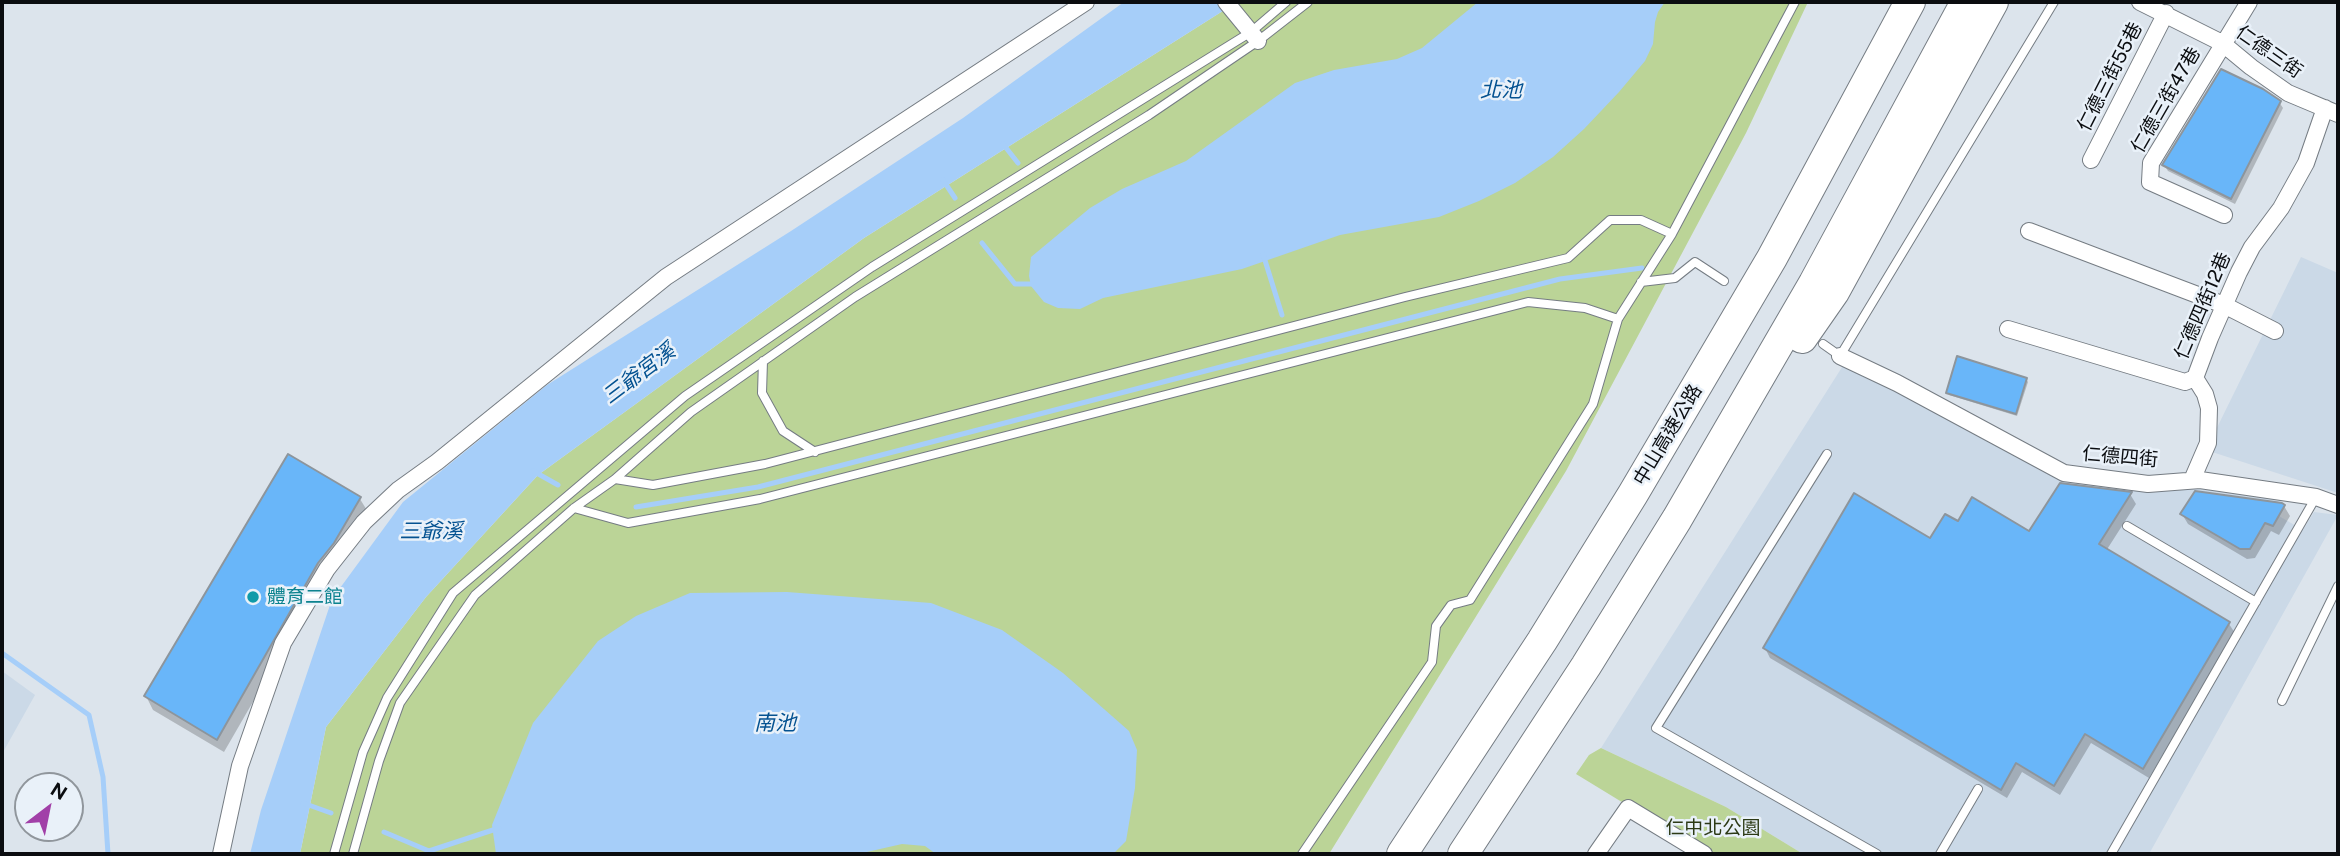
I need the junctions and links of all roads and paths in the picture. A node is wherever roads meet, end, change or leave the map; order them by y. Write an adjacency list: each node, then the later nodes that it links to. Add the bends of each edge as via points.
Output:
1 (1086, 2): 44 (street, via 666,277 364,522 327,569 283,643 240,766)
2 (1226, 2): 13 (street)
3 (1286, 2): 13 (lane)
4 (1308, 2): 13 (lane)
5 (1795, 2): 19 (lane)
6 (1890, 2): 20 (highway, via 1817,143)
7 (1910, 2): 20 (highway, 中山高速公路)
8 (1966, 2): 38 (highway, via 1808,293)
9 (1993, 2): 38 (highway, via 1834,292)
10 (2054, 2): 28 (lane)
11 (2249, 2): 14 (street)
12 (2153, 6): 14 (street, 仁德三街); 16 (street, 仁德三街55巷)
13 (1250, 32): 29 (lane, via 1149,115 855,297); 45 (lane, via 872,267 685,396 453,593 387,698 363,752)
14 (2222, 43): 15 (street, 仁德三街, via 2288,93); 17 (street, 仁德三街47巷, via 2151,163 2150,182)
15 (2332, 111): 23 (street, 仁德四街12巷, via 2306,163 2252,247)
16 (2091, 160)
17 (2224, 215)
18 (2029, 231): 23 (street)
19 (1672, 234): 22 (lane); 31 (lane, via 1641,220 1610,220 1569,258)
20 (1772, 258): 48 (highway, 中山高速公路, via 1542,641)
21 (1724, 281): 22 (lane, via 1695,262 1675,278)
22 (1641, 282): 24 (lane)
23 (2224, 305): 26 (street); 30 (street, 仁德四街12巷)
24 (1618, 319): 37 (lane, via 1585,308 1528,302 760,499 628,523); 47 (lane, via 1593,404 1470,600 1451,605 1436,626 1432,663)
25 (2008, 329): 30 (street, via 2185,382)
26 (2275, 331)
27 (1823, 344): 28 (lane)
28 (1840, 355): 34 (street, 仁德四街, via 2064,474 2148,484)
29 (763, 361): 31 (lane, via 762,393 783,432); 33 (lane, via 691,412)
30 (2195, 378): 34 (street, 仁德四街12巷, via 2209,408 2208,443)
31 (815, 452): 33 (lane, via 653,485)
32 (1827, 454): 52 (lane, via 1656,728)
33 (615, 479): 37 (lane)
34 (2192, 480): 35 (street, 仁德四街)
35 (2316, 497): 36 (street, 仁德四街); 41 (lane)
36 (2338, 505)
37 (574, 508): 46 (lane, via 475,595 400,703)
38 (1677, 519): 49 (highway)
39 (2127, 526): 41 (lane)
40 (2338, 586): 42 (lane)
41 (2256, 603): 54 (lane)
42 (2282, 701)
43 (1978, 789): 53 (lane)
44 (221, 854)
45 (334, 854)
46 (353, 854)
47 (1302, 854)
48 (1402, 854)
49 (1463, 854)
50 (1596, 854): 51 (street, via 1628,808)
51 (1704, 854)
52 (1877, 854)
53 (1940, 854)
54 (2111, 854)

